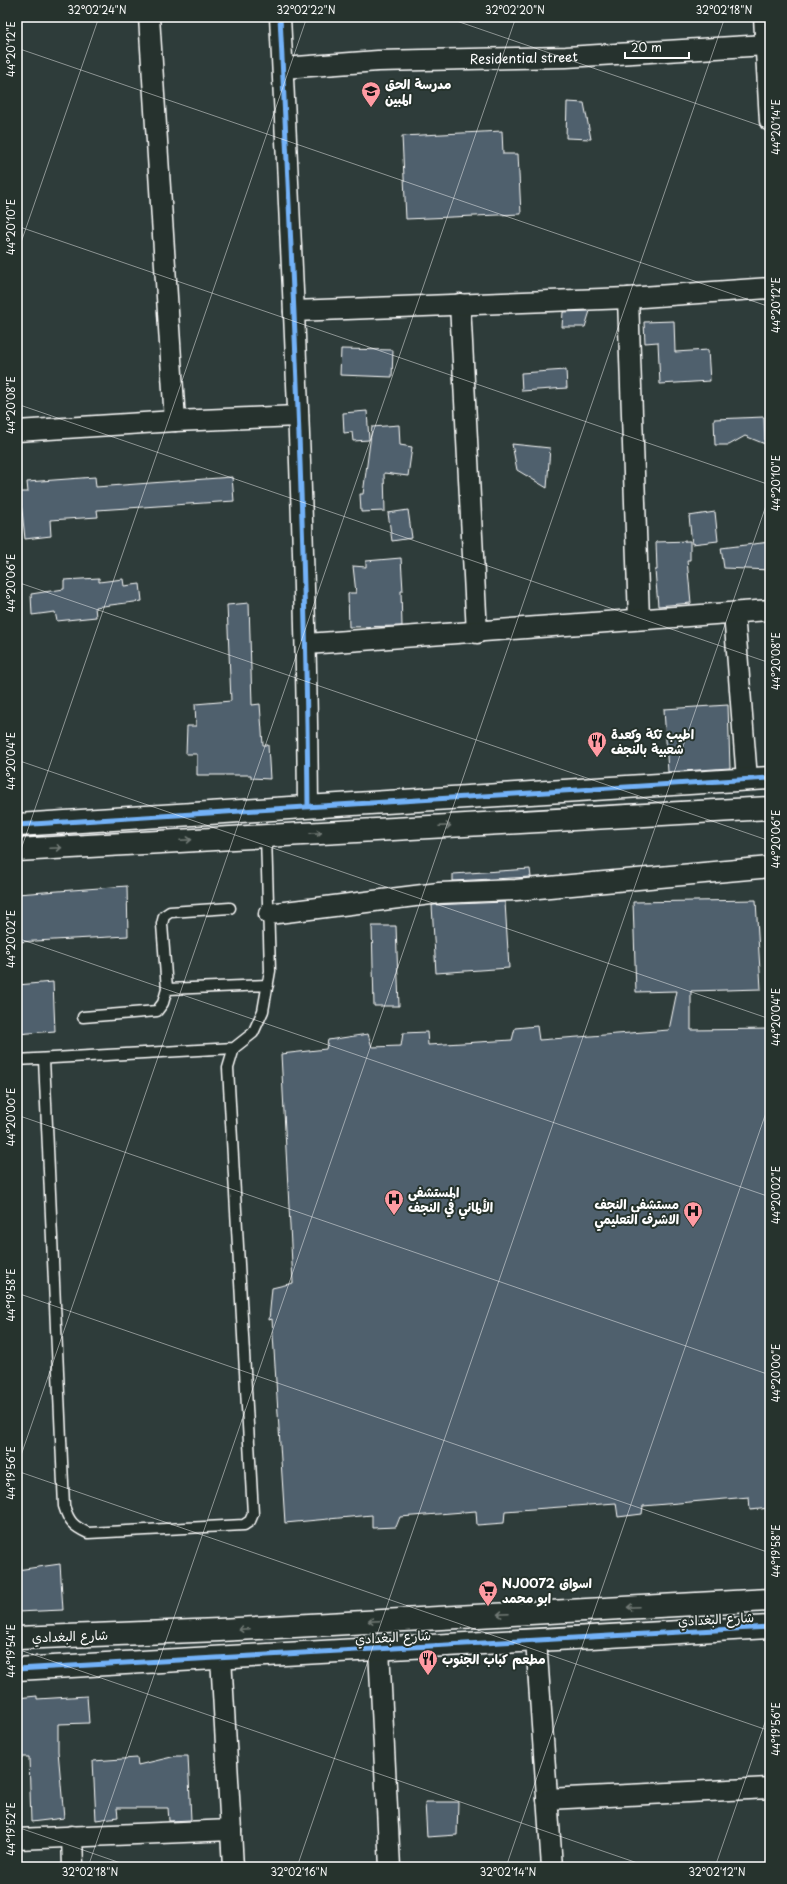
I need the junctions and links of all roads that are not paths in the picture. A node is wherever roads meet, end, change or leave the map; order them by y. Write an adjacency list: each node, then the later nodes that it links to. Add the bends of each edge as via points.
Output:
1 (150, 17): 12 (street)
2 (280, 17): 5 (street)
3 (764, 17): 4 (street)
4 (766, 46): 5 (street, Residential street, via 566,57 378,61); 6 (street)
5 (283, 68): 10 (street)
6 (770, 121)
7 (770, 288): 8 (street)
8 (628, 298): 9 (street); 16 (street)
9 (460, 304): 10 (street); 17 (street)
10 (294, 311): 11 (street)
11 (298, 416): 12 (street); 18 (street)
12 (174, 421): 13 (street)
13 (17, 431)
14 (770, 610): 15 (street)
15 (734, 613): 16 (street); 20 (street)
16 (639, 619): 17 (street)
17 (477, 634): 18 (street)
18 (307, 644): 21 (street)
19 (770, 778): 20 (street)
20 (747, 779): 21 (street)
21 (308, 807): 23 (street)
22 (770, 808): 24 (street, one-way to 22)
23 (17, 825)
24 (266, 836): 25 (street, one-way to 24); 28 (lane)
25 (17, 850)
26 (770, 867): 28 (street, via 516,890 439,894)
27 (230, 908): 30 (lane, via 170,912 164,916 162,924)
28 (269, 914): 29 (lane)
29 (268, 985): 30 (lane); 32 (lane, via 263,1011 253,1033)
30 (167, 989): 31 (lane, via 163,1003 156,1011)
31 (83, 1017)
32 (234, 1048): 33 (lane); 33 (lane, via 228,1068 253,1514 244,1526 88,1533 77,1528 68,1519 64,1506)
33 (44, 1059): 34 (lane)
34 (17, 1060)
35 (770, 1600): 36 (street, شارع البغدادي)
36 (719, 1602): 37 (street, شارع البغدادي); 39 (street, via 711,1616 712,1623)
37 (666, 1605): 40 (street, via 674,1611 676,1618 675,1625); 41 (street, شارع البغدادي, one-way to 41, via 235,1629)
38 (770, 1628): 39 (street, شارع البغدادي)
39 (720, 1630): 40 (street, شارع البغدادي)
40 (668, 1633): 42 (street, شارع البغدادي)
41 (17, 1638)
42 (536, 1640): 43 (street, شارع البغدادي); 47 (street)
43 (379, 1649): 44 (street, شارع البغدادي); 53 (street)
44 (221, 1658): 45 (street, شارع البغدادي); 48 (street)
45 (17, 1668)
46 (770, 1788): 47 (street)
47 (547, 1799): 54 (street)
48 (231, 1830): 49 (street); 52 (street)
49 (72, 1836): 50 (street); 51 (street)
50 (17, 1838)
51 (73, 1867)
52 (233, 1867)
53 (390, 1867)
54 (552, 1867)

